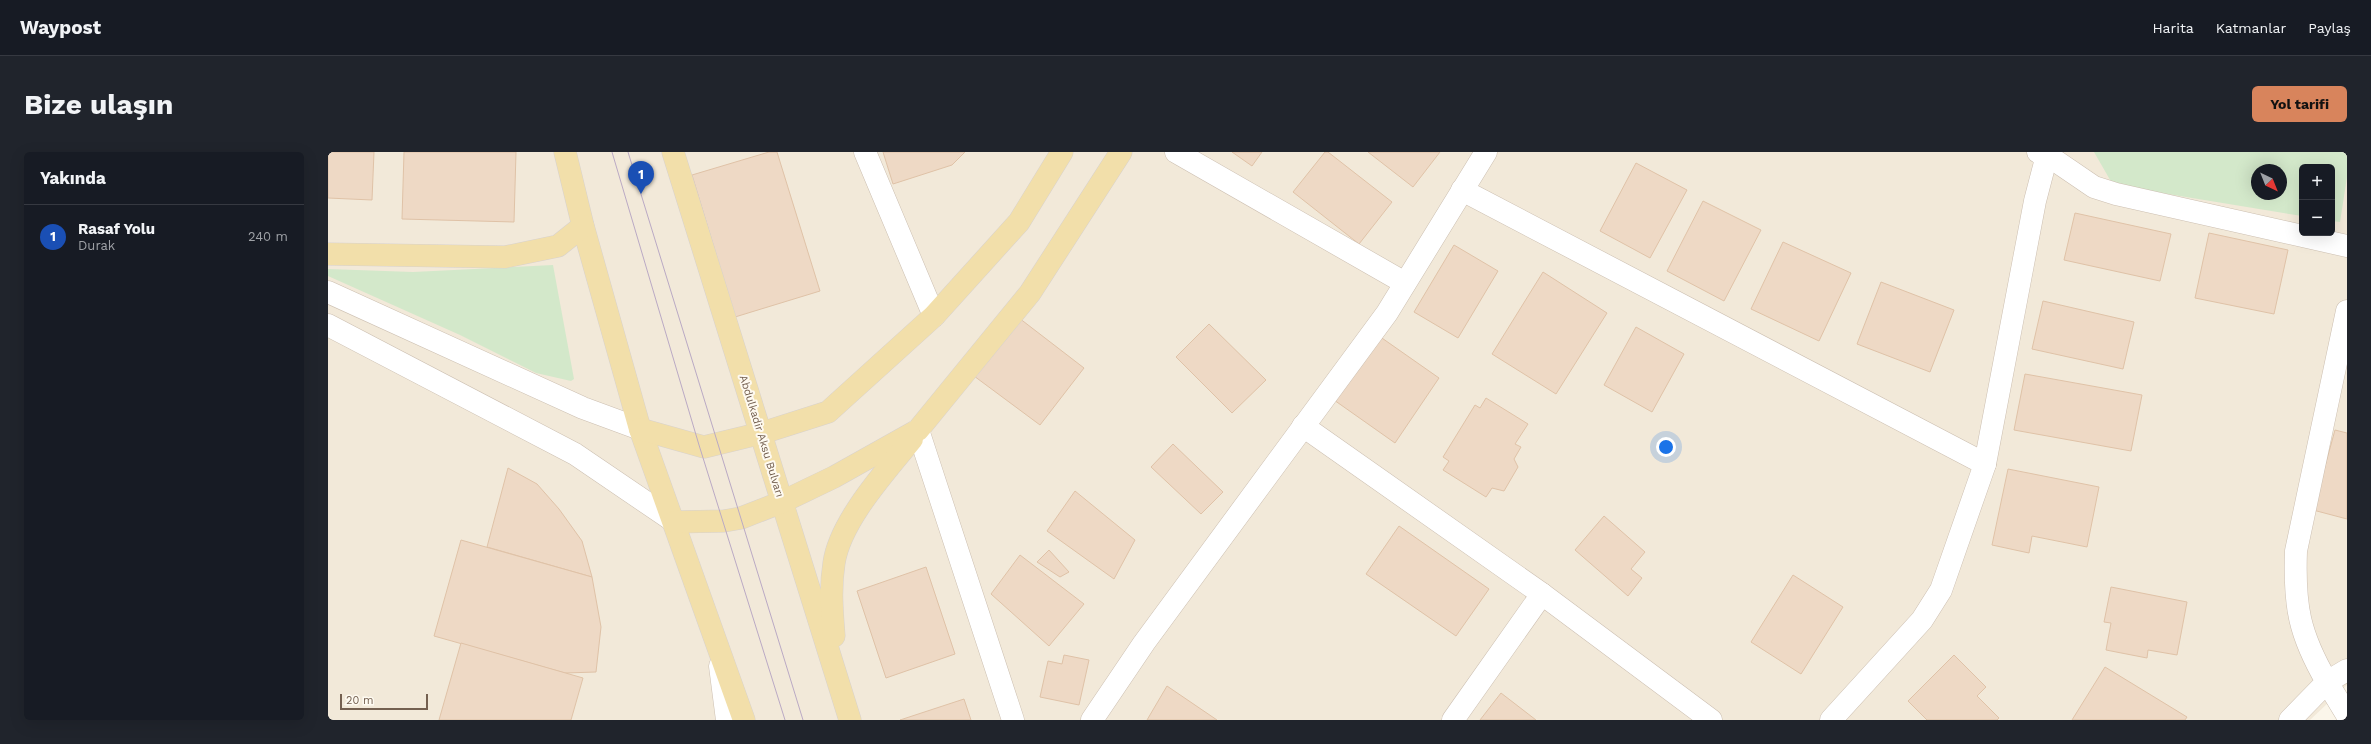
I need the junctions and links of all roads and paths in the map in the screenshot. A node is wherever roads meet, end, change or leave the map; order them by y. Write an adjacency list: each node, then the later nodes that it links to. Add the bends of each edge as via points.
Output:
1 (565, 152): 10 (main road)
2 (673, 152): 21 (main road, Abdulkadir Aksu Bulvarı)
3 (865, 152): 16 (street)
4 (1062, 152): 16 (main road, via 1019,222)
5 (1121, 152): 20 (main road, via 1030,293)
6 (1176, 152): 13 (street)
7 (1486, 152): 9 (street)
8 (2045, 153): 11 (street, via 2094,187 2116,194); 22 (street)
9 (1462, 190): 13 (street); 22 (street)
10 (583, 226): 12 (main road, via 558,246 505,257); 19 (main road)
11 (2347, 246)
12 (328, 254)
13 (1405, 283): 18 (street, via 1387,313)
14 (328, 292): 19 (street, via 583,408)
15 (2347, 315): 29 (street, via 2296,551 2295,590 2301,625 2313,657)
16 (934, 316): 21 (main road, via 828,412)
17 (328, 325): 24 (street, via 575,454)
18 (1303, 426): 25 (street); 35 (street, via 1144,643)
19 (640, 429): 21 (main road, via 704,447); 24 (main road)
20 (918, 430): 23 (main road, via 834,477); 28 (main road, via 849,522 834,561 830,597); 34 (street)
21 (762, 433): 23 (main road, Abdulkadir Aksu Bulvarı)
22 (1985, 464): 38 (street, via 1941,590 1922,620)
23 (782, 502): 24 (main road, via 742,518); 28 (main road, Abdulkadir Aksu Bulvarı)
24 (675, 522): 26 (main road)
25 (1542, 594): 36 (street); 37 (street)
26 (717, 645): 31 (street); 32 (main road)
27 (2347, 670): 29 (street)
28 (839, 681): 33 (main road, Abdulkadir Aksu Bulvarı)
29 (2327, 682): 30 (street); 39 (street)
30 (2347, 716)
31 (727, 720)
32 (744, 720)
33 (850, 720)
34 (1013, 720)
35 (1092, 720)
36 (1453, 720)
37 (1711, 720)
38 (1830, 720)
39 (2290, 720)

